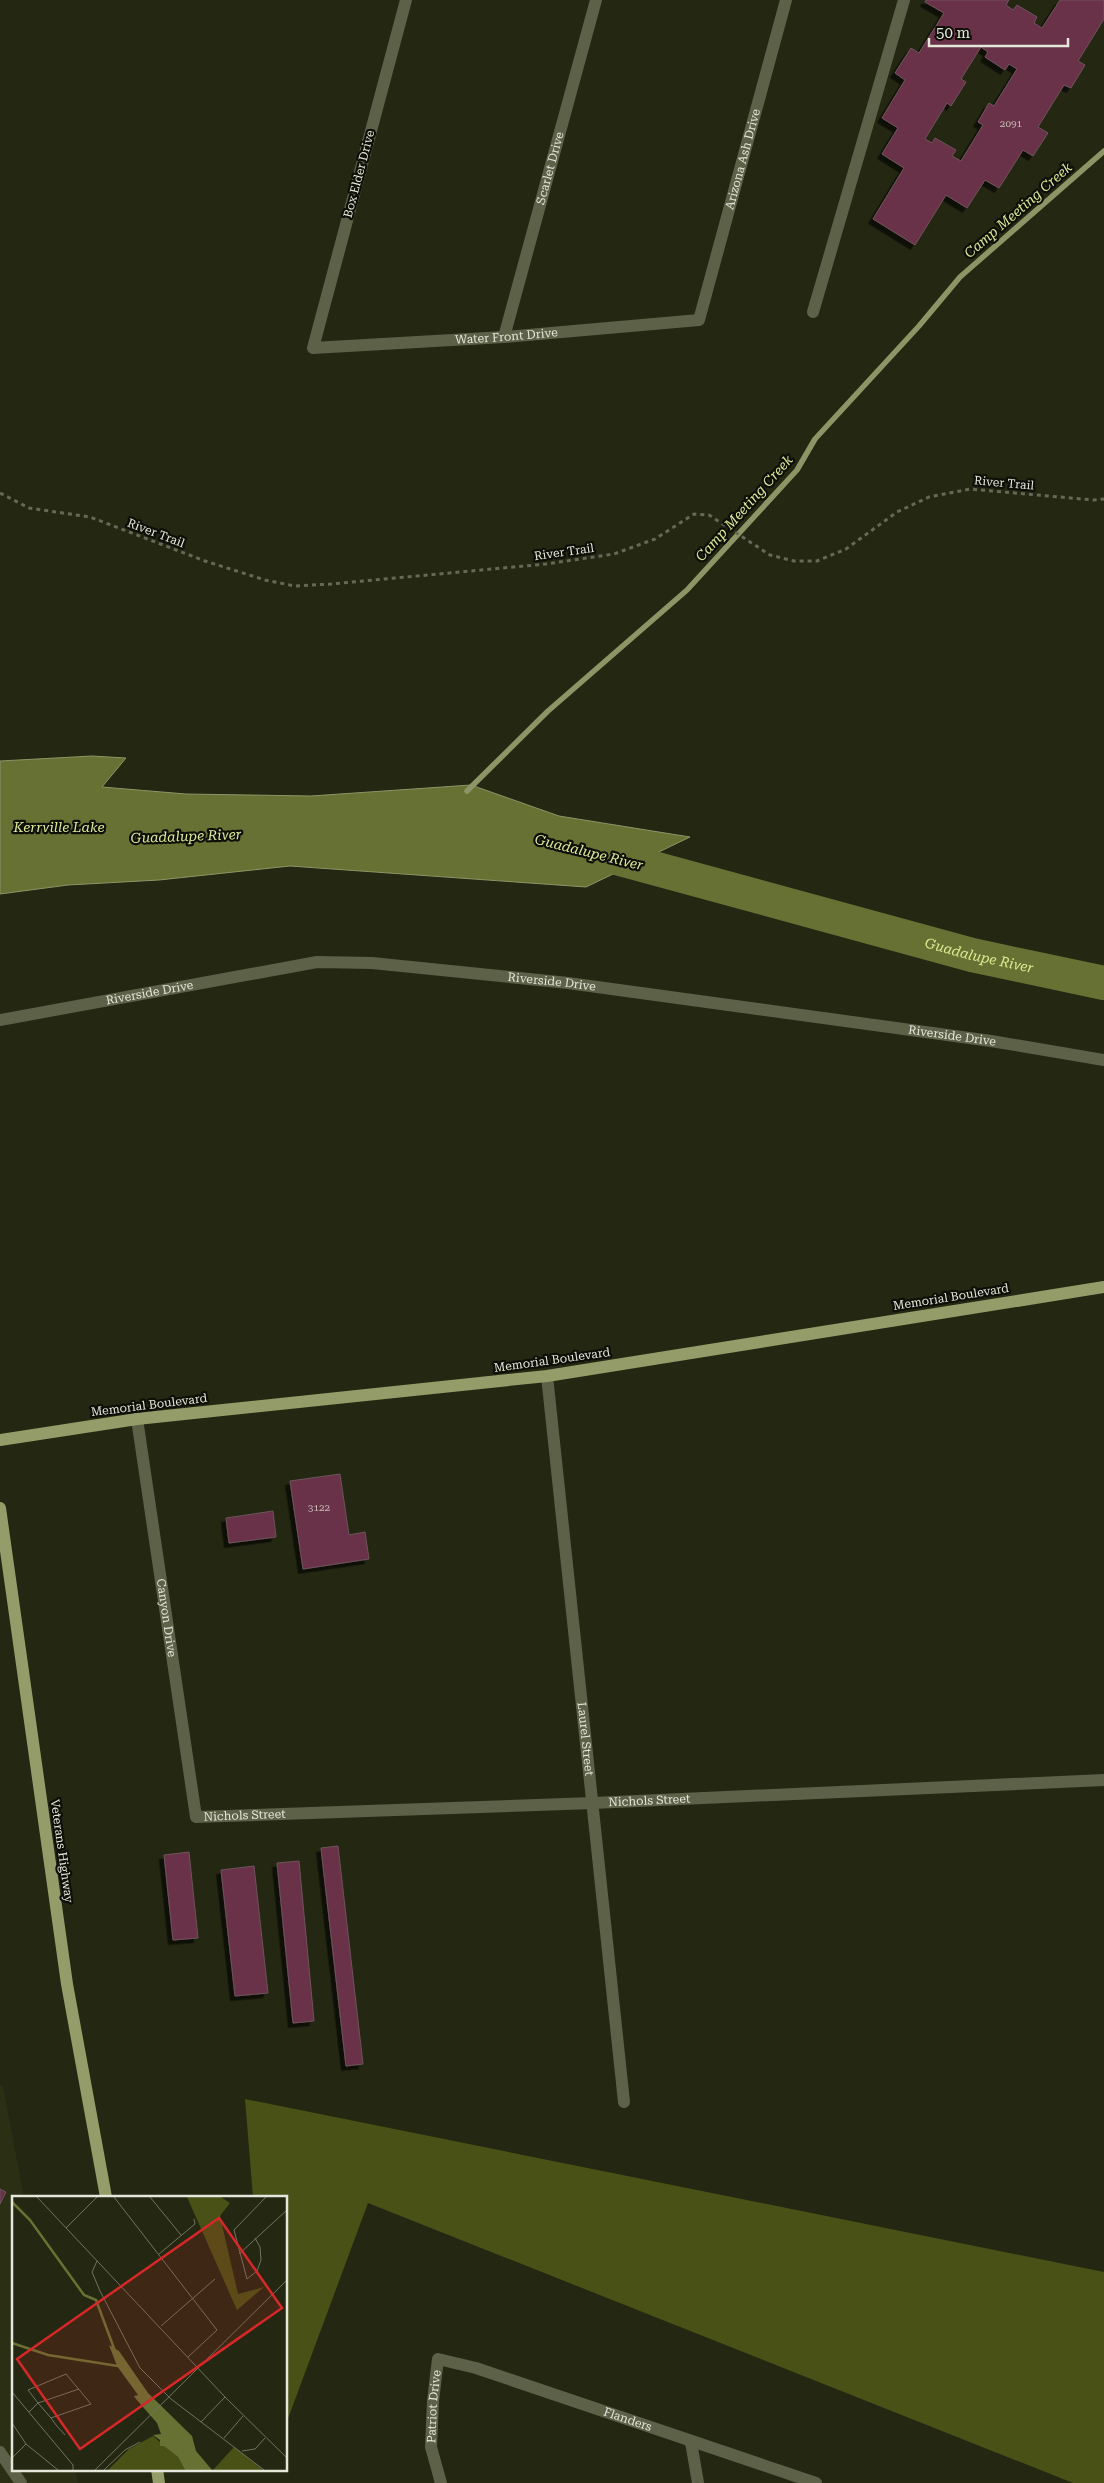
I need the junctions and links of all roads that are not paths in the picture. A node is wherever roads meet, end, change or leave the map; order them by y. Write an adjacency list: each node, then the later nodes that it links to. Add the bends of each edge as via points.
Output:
1 (406, 0): 8 (street, Box Elder Drive)
2 (596, 0): 7 (street, Scarlet Drive)
3 (786, 0): 6 (street, Arizona Ash Drive)
4 (904, 0): 5 (street)
5 (813, 312)
6 (698, 320): 7 (street, Water Front Drive)
7 (504, 337): 8 (street, Water Front Drive)
8 (312, 348)
9 (0, 1020): 10 (street, Riverside Drive, via 317,962 363,962 568,983 991,1041)
10 (1104, 1060)
11 (1104, 1287): 12 (main road, Memorial Boulevard)
12 (547, 1376): 13 (main road, Memorial Boulevard); 17 (street, Laurel Street)
13 (137, 1419): 14 (main road, Memorial Boulevard); 18 (street, Canyon Drive)
14 (0, 1440)
15 (0, 1508): 20 (main road, Veterans Highway, via 67,1984)
16 (1104, 1780): 17 (street, Nichols Street)
17 (593, 1803): 18 (street, Nichols Street); 19 (street, Laurel Street)
18 (196, 1817)
19 (624, 2102)
20 (106, 2196)
21 (438, 2359): 22 (street, Flanders, via 476,2368); 27 (street, Patriot Drive, via 431,2447)
22 (691, 2442): 28 (street); 29 (street, Flanders)
23 (0, 2452): 25 (street)
24 (157, 2470): 26 (main road)
25 (20, 2483)
26 (159, 2483)
27 (441, 2483)
28 (698, 2483)
29 (816, 2483)

